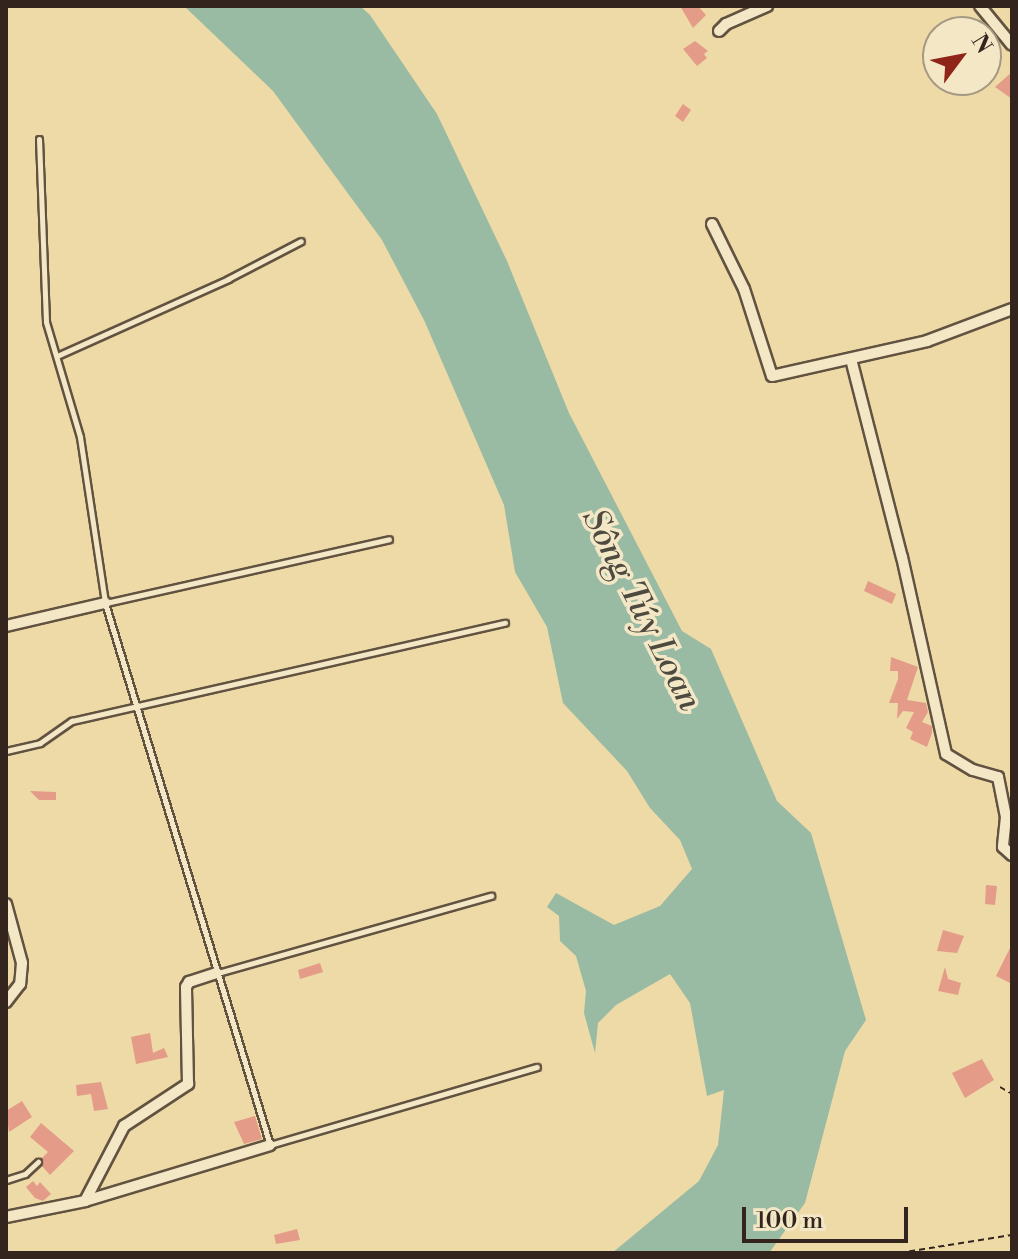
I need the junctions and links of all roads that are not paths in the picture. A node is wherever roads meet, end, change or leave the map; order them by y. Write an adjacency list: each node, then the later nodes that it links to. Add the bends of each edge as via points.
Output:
1 (767, 6): 3 (street)
2 (980, 6): 4 (street)
3 (719, 31)
4 (1012, 45)
5 (39, 139): 9 (lane, via 43,297)
6 (712, 224): 10 (street, via 744,289 769,374)
7 (301, 241): 9 (lane)
8 (1012, 309): 10 (street, via 927,341)
9 (57, 356): 12 (lane, via 80,437)
10 (851, 359): 17 (street, via 946,754 998,777 1006,817 1003,847)
11 (389, 539): 12 (lane)
12 (105, 603): 14 (street); 15 (lane)
13 (505, 623): 15 (lane)
14 (6, 626)
15 (135, 706): 16 (lane, via 72,721 40,743); 20 (lane)
16 (6, 751)
17 (1012, 855)
18 (491, 896): 20 (lane)
19 (6, 904): 21 (street, via 22,963 20,984)
20 (217, 973): 23 (lane); 26 (street, via 186,987 188,1084 124,1126)
21 (6, 1002)
22 (537, 1067): 23 (lane)
23 (270, 1145): 26 (street)
24 (38, 1162): 25 (lane, via 25,1174)
25 (6, 1180)
26 (85, 1201): 27 (street)
27 (6, 1217)

